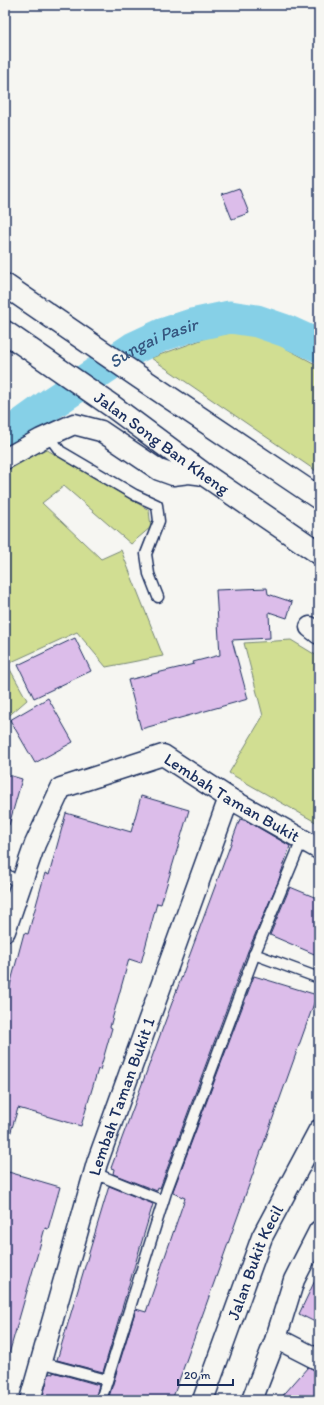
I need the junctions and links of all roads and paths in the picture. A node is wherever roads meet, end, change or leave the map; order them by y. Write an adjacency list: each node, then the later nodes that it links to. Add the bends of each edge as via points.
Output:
1 (5, 285): 6 (main road)
2 (5, 332): 5 (main road, Jalan Song Ban Kheng, via 112,406)
3 (48, 436): 4 (street); 5 (street, via 74,424 101,431 159,470 173,475 189,472); 8 (lane, via 60,450 135,495 157,505 159,521 146,554 149,574)
4 (5, 459)
5 (205, 475): 7 (main road, Jalan Song Ban Kheng)
6 (319, 498)
7 (319, 552)
8 (158, 597)
9 (229, 798): 10 (street, Lembah Taman Bukit); 11 (street, Lembah Taman Bukit, via 163,755 61,788 35,844); 16 (street, Lembah Taman Bukit 1)
10 (311, 845): 13 (lane)
11 (12, 879): 12 (street, Lembah Taman Bukit)
12 (5, 931)
13 (254, 954): 14 (lane); 17 (lane)
14 (319, 978)
15 (319, 1130): 25 (street, Jalan Bukit Kecil, via 262,1237)
16 (94, 1173): 17 (lane); 21 (street, Lembah Taman Bukit 1)
17 (163, 1201): 22 (lane)
18 (319, 1231): 19 (street, via 294,1280)
19 (276, 1338): 20 (street); 26 (street)
20 (319, 1360)
21 (40, 1362): 22 (lane); 23 (street, Lembah Taman Bukit 1)
22 (107, 1380): 24 (lane)
23 (30, 1400)
24 (101, 1400)
25 (203, 1400)
26 (252, 1400)

